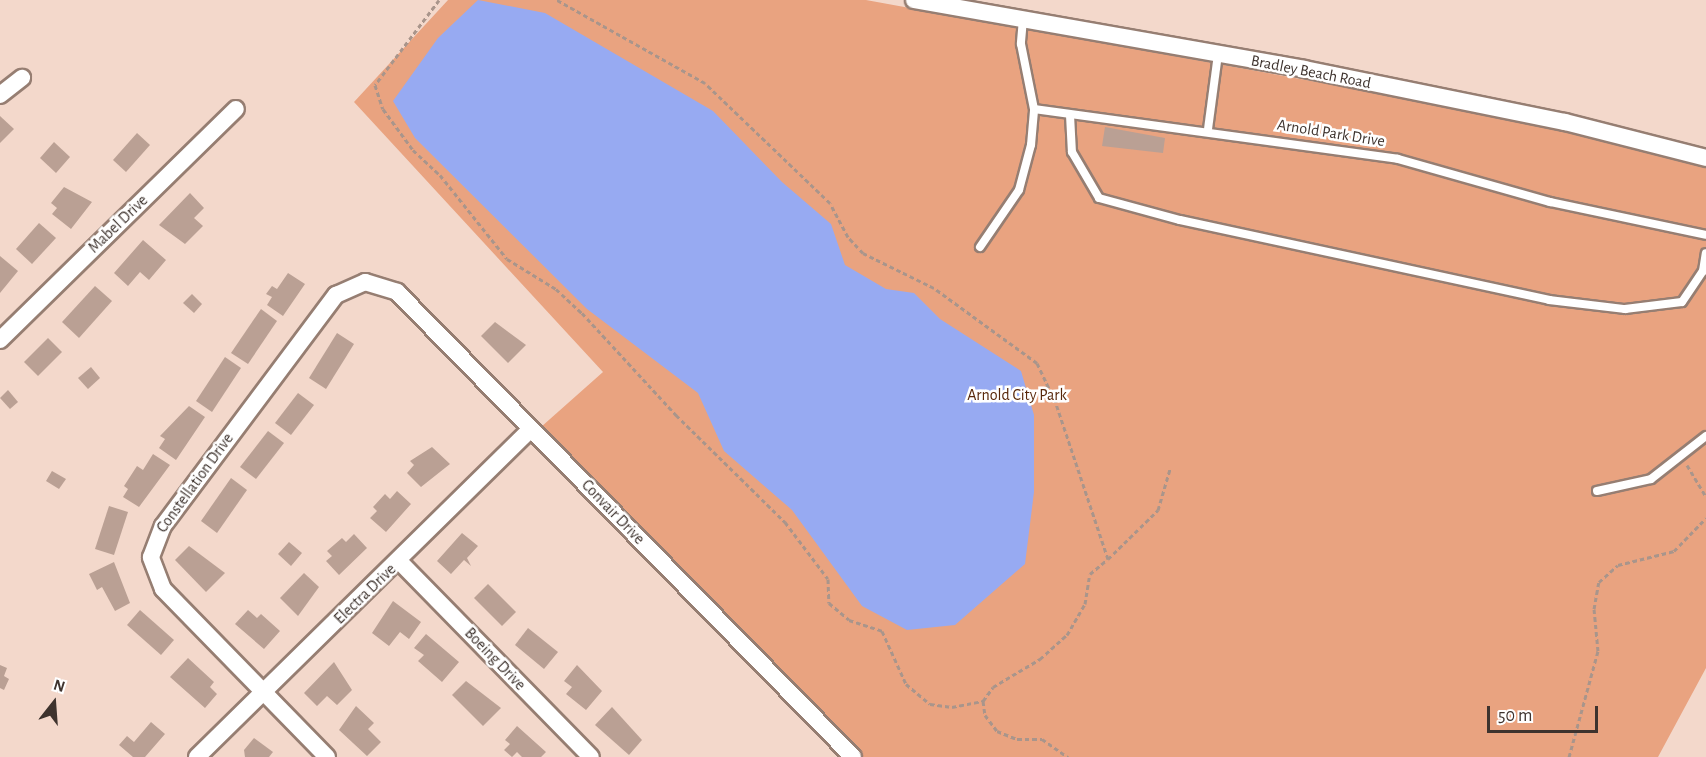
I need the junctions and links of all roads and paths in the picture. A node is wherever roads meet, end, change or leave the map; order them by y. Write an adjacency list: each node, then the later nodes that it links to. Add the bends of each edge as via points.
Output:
1 (439, 0): 28 (path, via 375,85 383,109 413,150 440,175 507,259 556,289 785,522 828,579 829,603 849,620 882,631 906,684 930,704 952,707)
2 (557, 0): 25 (path, via 705,83 830,203 848,237 863,253 934,288 1037,363 1055,401)
3 (914, 0): 4 (street, Bradley Beach Road)
4 (1023, 19): 5 (street, Bradley Beach Road); 9 (lane, via 1021,44)
5 (1218, 54): 11 (lane); 12 (street, Bradley Beach Road, via 1565,122)
6 (22, 78): 7 (street)
7 (0, 95)
8 (236, 109): 17 (street, Mabel Drive)
9 (1034, 109): 10 (lane, Arnold Park Drive); 14 (lane, via 1031,145 1019,190)
10 (1070, 115): 11 (lane, Arnold Park Drive); 15 (lane, via 1072,152 1099,198 1180,220 1550,300 1625,309 1682,302 1703,271)
11 (1208, 129): 13 (lane, Arnold Park Drive, via 1398,159 1550,202)
12 (1706, 158)
13 (1706, 235)
14 (981, 247)
15 (1706, 254)
16 (365, 282): 18 (street, Convair Drive, via 397,292); 27 (street, Constellation Drive, via 336,295 163,526 152,548 153,573 163,589)
17 (0, 340)
18 (531, 429): 26 (street, Electra Drive); 32 (street, Convair Drive)
19 (1706, 436): 20 (lane)
20 (1679, 455): 22 (lane, via 1651,479); 23 (path)
21 (1170, 469): 25 (path, via 1158,510)
22 (1597, 491)
23 (1706, 497)
24 (1706, 518): 34 (path, via 1674,551 1618,565 1599,582 1594,609 1598,651)
25 (1108, 559): 28 (path, via 1090,574 1085,604 1067,635 1040,659 993,687)
26 (399, 561): 27 (street, Electra Drive); 31 (street, Boeing Drive)
27 (264, 693): 29 (street, Electra Drive); 30 (street, Constellation Drive)
28 (983, 701): 33 (path, via 985,715 997,731 1017,739 1042,739)
29 (198, 757)
30 (327, 757)
31 (591, 757)
32 (853, 757)
33 (1068, 757)
34 (1569, 757)

